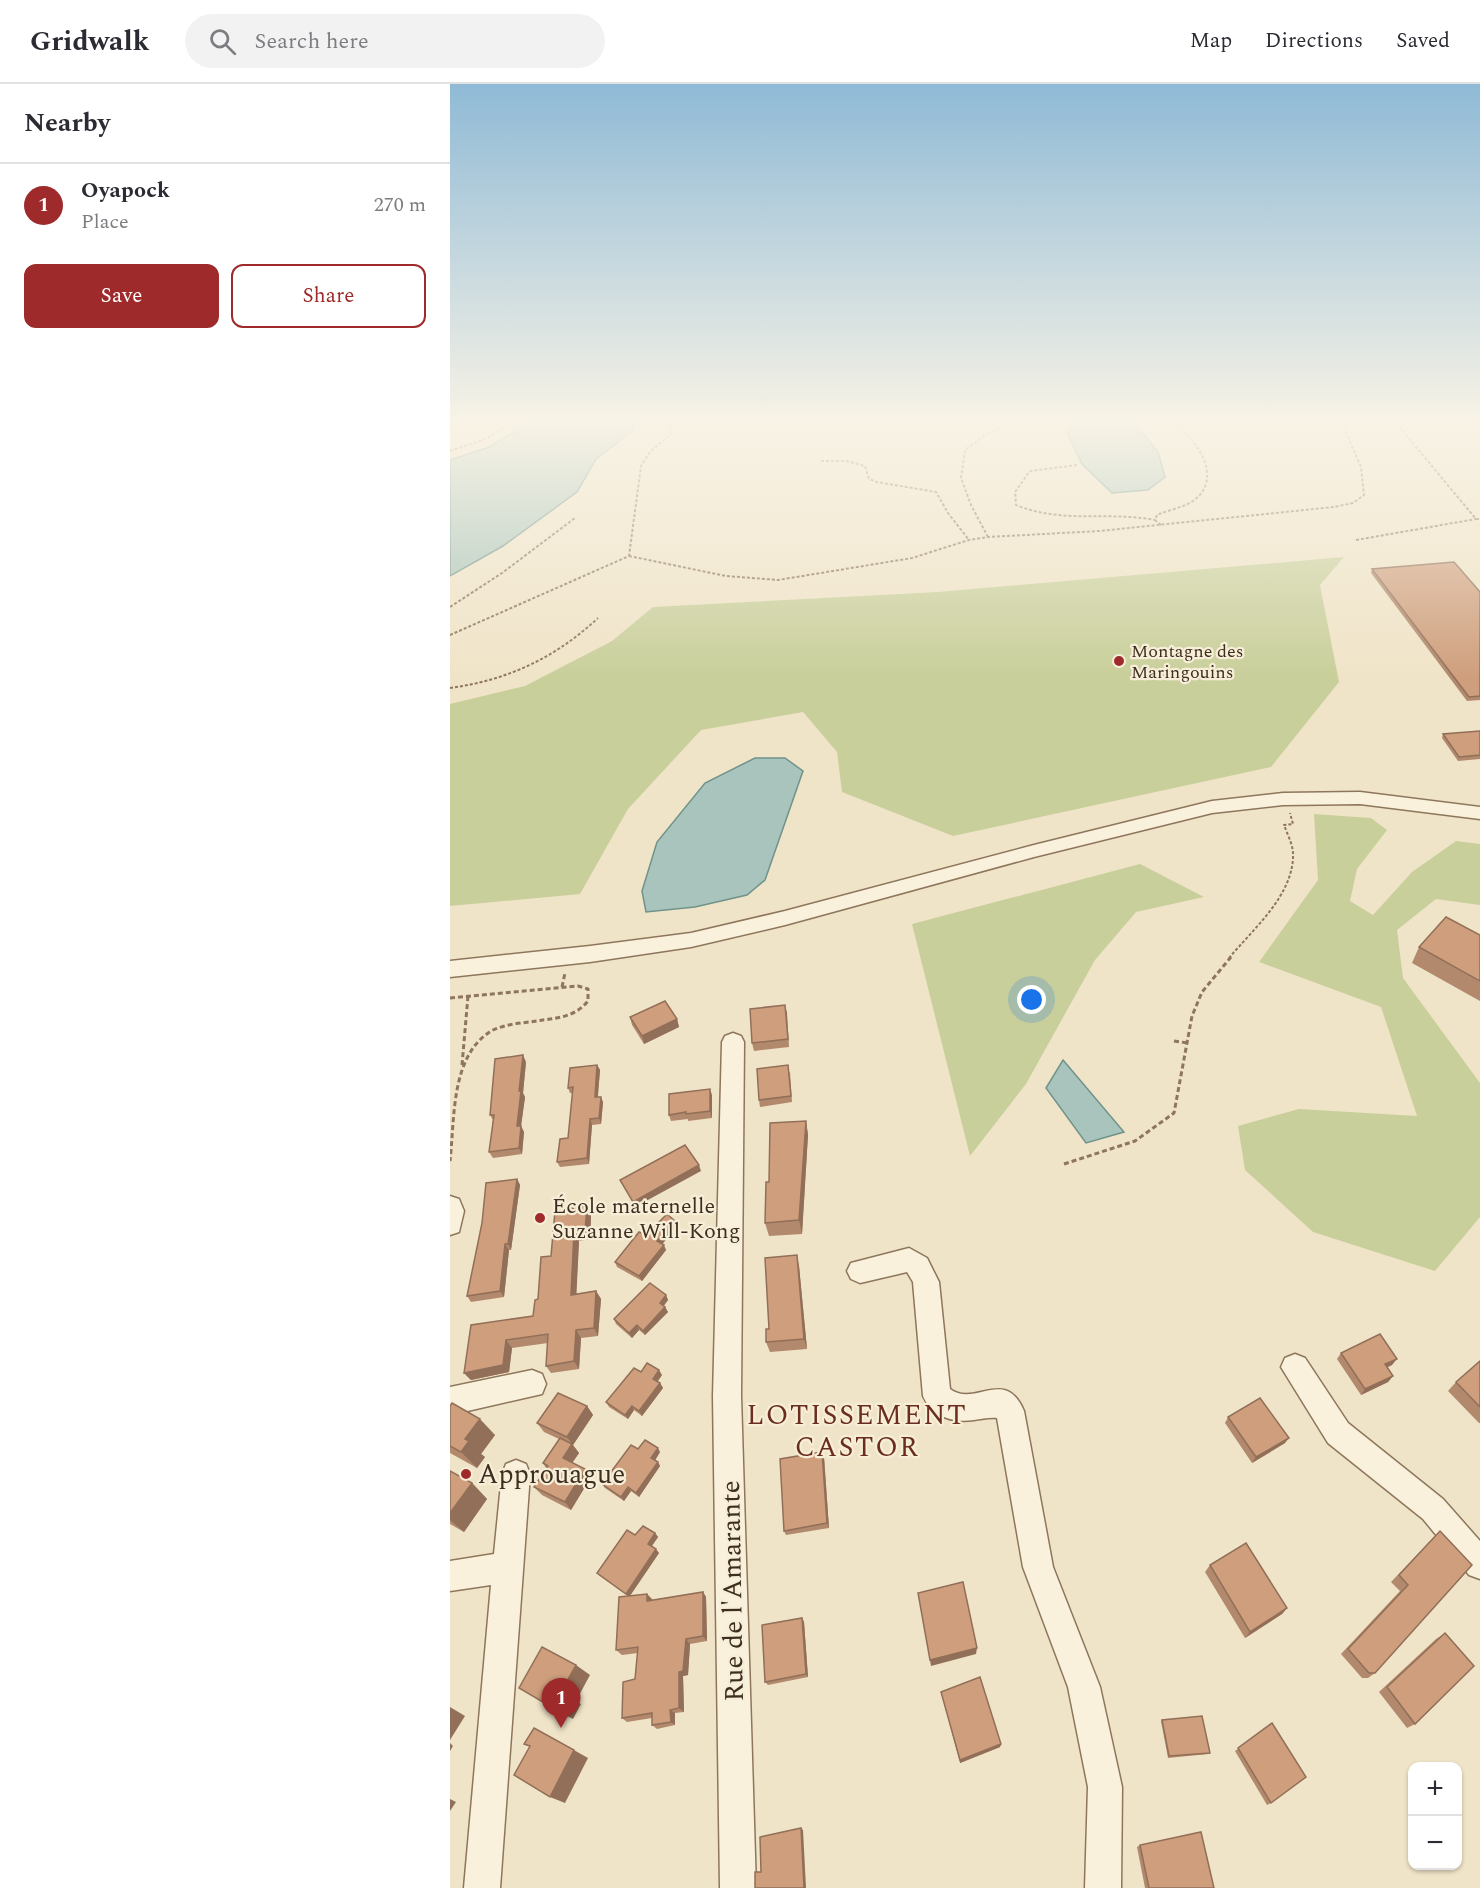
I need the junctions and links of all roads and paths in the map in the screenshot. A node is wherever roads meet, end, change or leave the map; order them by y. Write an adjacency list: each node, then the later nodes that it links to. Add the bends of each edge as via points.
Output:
1 (636, 507): 16 (path)
2 (945, 507): 14 (path)
3 (972, 507): 13 (path)
4 (1021, 507): 11 (path, via 1061,518 1126,516)
5 (1176, 507): 11 (path, via 1157,515)
6 (1332, 507): 12 (path)
7 (1466, 507): 9 (path)
8 (575, 518): 17 (path)
9 (1476, 519): 10 (path); 15 (path)
10 (1480, 519)
11 (1155, 520): 12 (path)
12 (1161, 525): 13 (path)
13 (988, 537): 14 (path)
14 (969, 540): 16 (path, via 912,558 778,580 726,576)
15 (1356, 540)
16 (629, 556): 19 (path)
17 (450, 607)
18 (598, 618): 20 (path, via 580,637 524,672 480,685)
19 (450, 635)
20 (450, 688)
21 (1289, 809): 30 (path, via 1293,824 1284,825 1293,850 1291,875 1282,894 1202,992 1192,1016)
22 (1480, 813): 23 (street, via 1360,798 1283,799 1212,807 691,940)
23 (450, 969)
24 (565, 973): 25 (path)
25 (562, 987): 26 (path); 31 (path, via 588,989 588,1006 574,1015 495,1028)
26 (468, 996): 27 (path); 31 (path)
27 (450, 998)
28 (1174, 1041): 30 (path)
29 (733, 1042): 45 (street, Rue de l'Amarante, via 727,1396)
30 (1188, 1043): 33 (path, via 1174,1113 1135,1142)
31 (462, 1066): 32 (path)
32 (450, 1161)
33 (1064, 1164)
34 (450, 1207): 35 (street)
35 (450, 1224)
36 (860, 1271): 46 (street, via 909,1260 916,1263 926,1282 937,1396 944,1406 1001,1402 1010,1411 1038,1566 1084,1687 1105,1787)
37 (1295, 1367): 41 (street, via 1338,1433 1433,1509)
38 (532, 1384): 39 (street)
39 (450, 1401)
40 (516, 1474): 42 (street)
41 (1480, 1564)
42 (510, 1567): 43 (street); 44 (street)
43 (450, 1576)
44 (482, 1888)
45 (738, 1888)
46 (1103, 1888)

